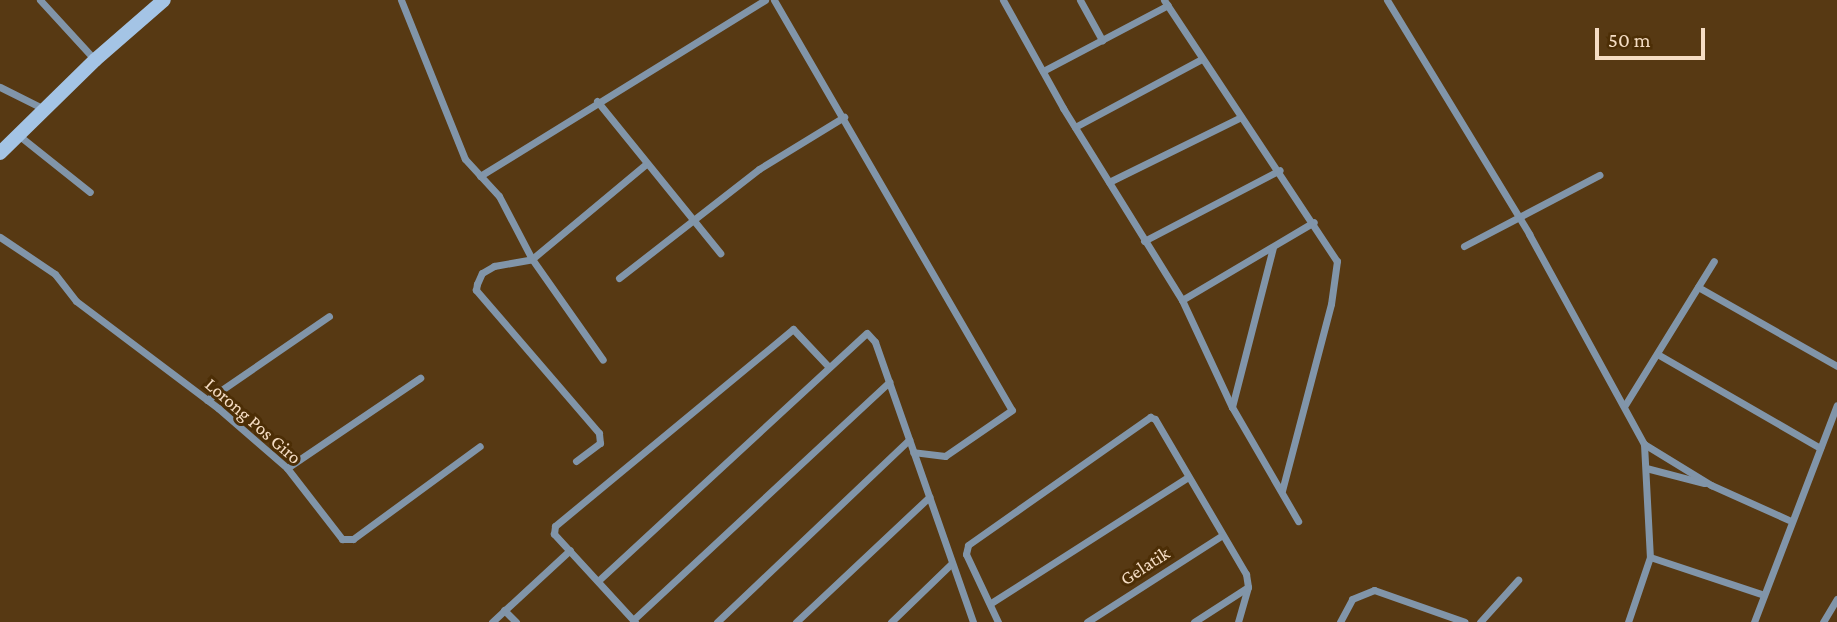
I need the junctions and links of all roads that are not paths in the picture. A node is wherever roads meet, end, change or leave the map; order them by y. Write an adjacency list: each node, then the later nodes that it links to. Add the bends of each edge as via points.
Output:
1 (40, 0): 12 (street)
2 (164, 0): 12 (main road)
3 (401, 0): 25 (street, via 445,116 465,159)
4 (765, 0): 15 (street)
5 (774, 0): 17 (street)
6 (1003, 0): 13 (street)
7 (1080, 0): 10 (street)
8 (1387, 0): 29 (street)
9 (1166, 3): 10 (street); 11 (street)
10 (1102, 40): 13 (street)
11 (1202, 59): 18 (street); 19 (street)
12 (95, 60): 16 (main road)
13 (1043, 71): 19 (street)
14 (0, 87): 16 (street)
15 (597, 101): 22 (street); 25 (street)
16 (44, 109): 20 (main road)
17 (844, 117): 28 (street, via 759,169); 56 (street, via 1012,410 945,456)
18 (1241, 117): 23 (street); 26 (street)
19 (1075, 127): 26 (street)
20 (17, 134): 21 (main road); 27 (street)
21 (1, 149)
22 (646, 164): 28 (street); 36 (street)
23 (1280, 170): 30 (street); 32 (street)
24 (1599, 175): 29 (street)
25 (480, 176): 36 (street, via 499,197)
26 (1108, 183): 32 (street)
27 (90, 192)
28 (694, 218): 35 (street); 38 (street)
29 (1521, 221): 33 (street); 49 (street)
30 (1314, 222): 34 (street); 62 (street, via 1332,250 1336,273)
31 (0, 237): 48 (street, Lorong Pos Giro, via 55,274 76,301)
32 (1144, 241): 40 (street)
33 (1464, 246)
34 (1272, 247): 40 (street); 51 (street)
35 (720, 253)
36 (532, 259): 43 (street); 57 (street, via 494,265 482,273 476,290 599,433 600,443)
37 (1714, 261): 39 (street)
38 (619, 278)
39 (1698, 287): 42 (street); 45 (street)
40 (1182, 300): 51 (street)
41 (329, 316): 48 (street)
42 (1659, 355): 49 (street); 55 (street)
43 (603, 360)
44 (828, 366): 47 (street, via 867,333 875,342); 67 (street, via 793,329 555,526 554,534); 70 (street)
45 (1837, 366)
46 (421, 378): 58 (street)
47 (889, 382): 52 (street); 77 (street)
48 (207, 400): 58 (street, Lorong Pos Giro)
49 (1625, 405): 53 (street)
50 (1837, 405): 55 (street)
51 (1232, 407): 62 (street)
52 (909, 440): 56 (street); 80 (street)
53 (1643, 444): 59 (street); 61 (street)
54 (480, 446): 58 (street, Lorong Pos Giro, via 345,540)
55 (1820, 448): 64 (street)
56 (913, 452): 63 (street)
57 (576, 461)
58 (287, 468)
59 (1646, 468): 61 (street); 68 (street)
60 (1188, 477): 66 (street); 75 (street); 75 (street, via 1155,419 1146,418 968,545 966,554)
61 (1711, 485): 64 (street)
62 (1282, 491): 65 (street)
63 (929, 496): 69 (street); 81 (street)
64 (1789, 520): 73 (street)
65 (1298, 521)
66 (1221, 536): 72 (street, via 1246,574); 85 (street, Gelatik)
67 (570, 550): 70 (street); 76 (street)
68 (1650, 557): 73 (street); 91 (street)
69 (951, 564): 82 (street); 83 (street)
70 (599, 580): 77 (street)
71 (1518, 580): 90 (street)
72 (1248, 587): 86 (street); 87 (street)
73 (1765, 595): 92 (street)
74 (1837, 599): 93 (street)
75 (991, 603): 84 (street)
76 (504, 610): 78 (street); 79 (street)
77 (634, 621)
78 (492, 622)
79 (516, 622)
80 (718, 622)
81 (796, 622)
82 (891, 622)
83 (973, 622)
84 (998, 622)
85 (1087, 622)
86 (1195, 622)
87 (1238, 622)
88 (1340, 622): 89 (street, via 1352,599 1374,590)
89 (1465, 622)
90 (1480, 622)
91 (1628, 622)
92 (1754, 622)
93 (1823, 622)

